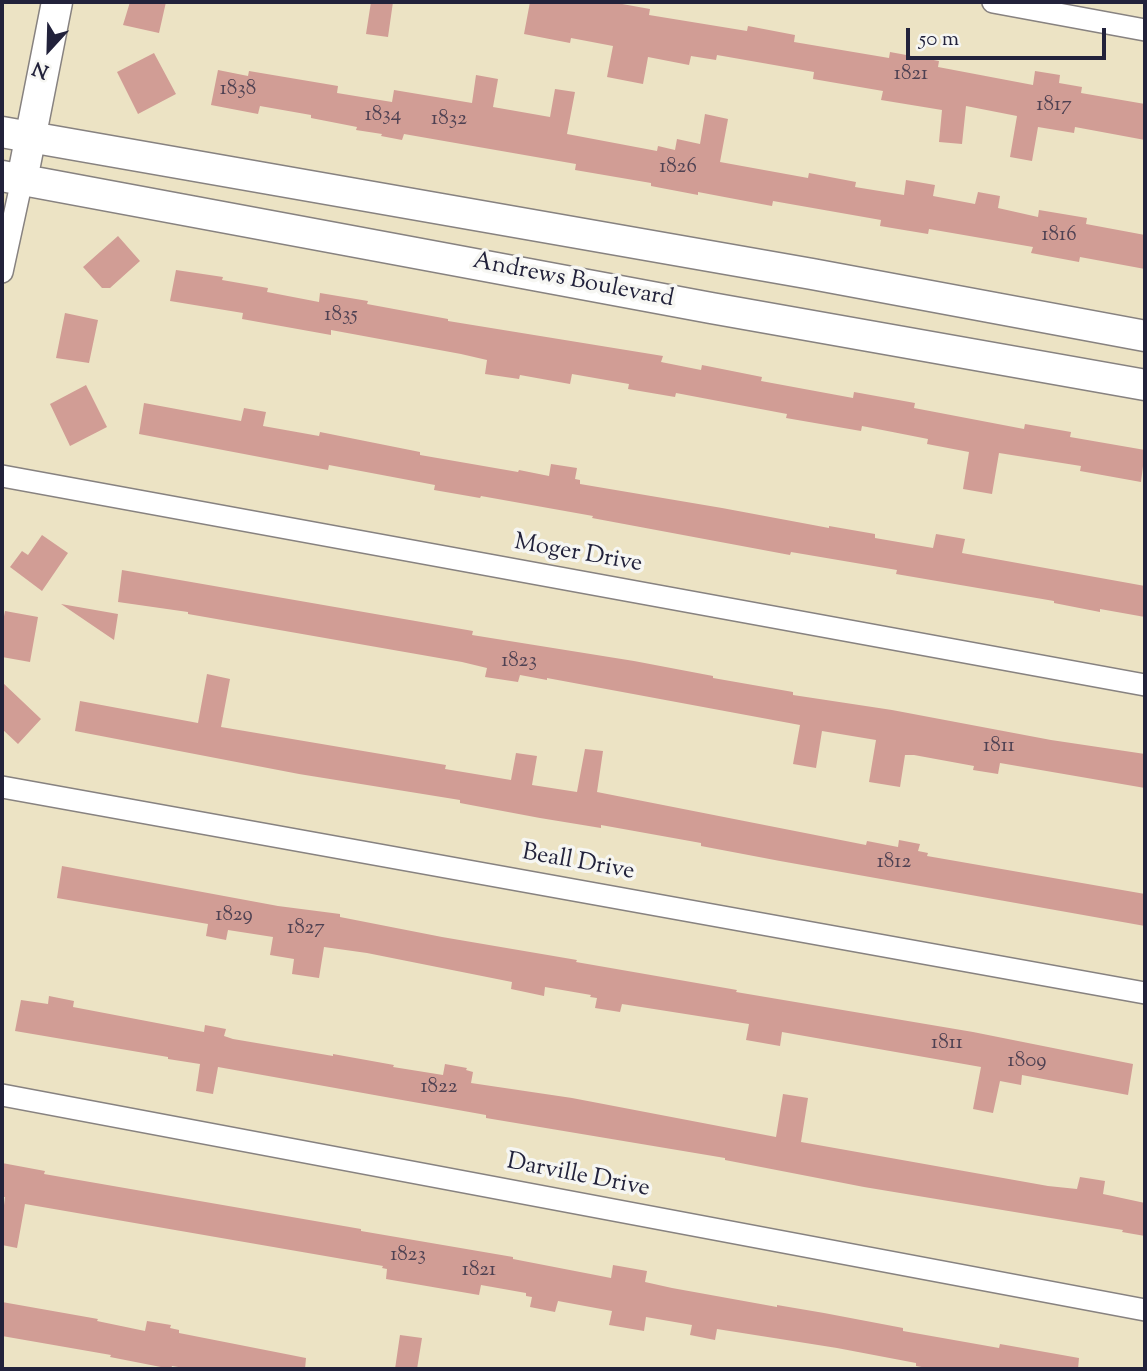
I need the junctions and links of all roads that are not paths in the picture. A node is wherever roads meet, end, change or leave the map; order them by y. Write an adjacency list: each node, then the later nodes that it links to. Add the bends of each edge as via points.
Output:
1 (57, 2): 5 (street)
2 (993, 2): 3 (street)
3 (1145, 30)
4 (2, 132): 5 (street, Andrews Boulevard)
5 (31, 138): 6 (street); 8 (street, Andrews Boulevard)
6 (12, 178): 7 (street); 9 (street, Andrews Boulevard)
7 (2, 272)
8 (1145, 335)
9 (1145, 385)
10 (2, 477): 11 (street, Moger Drive)
11 (1145, 685)
12 (2, 787): 13 (street, Beall Drive)
13 (1145, 993)
14 (2, 1095): 15 (street, Darville Drive)
15 (1145, 1310)

